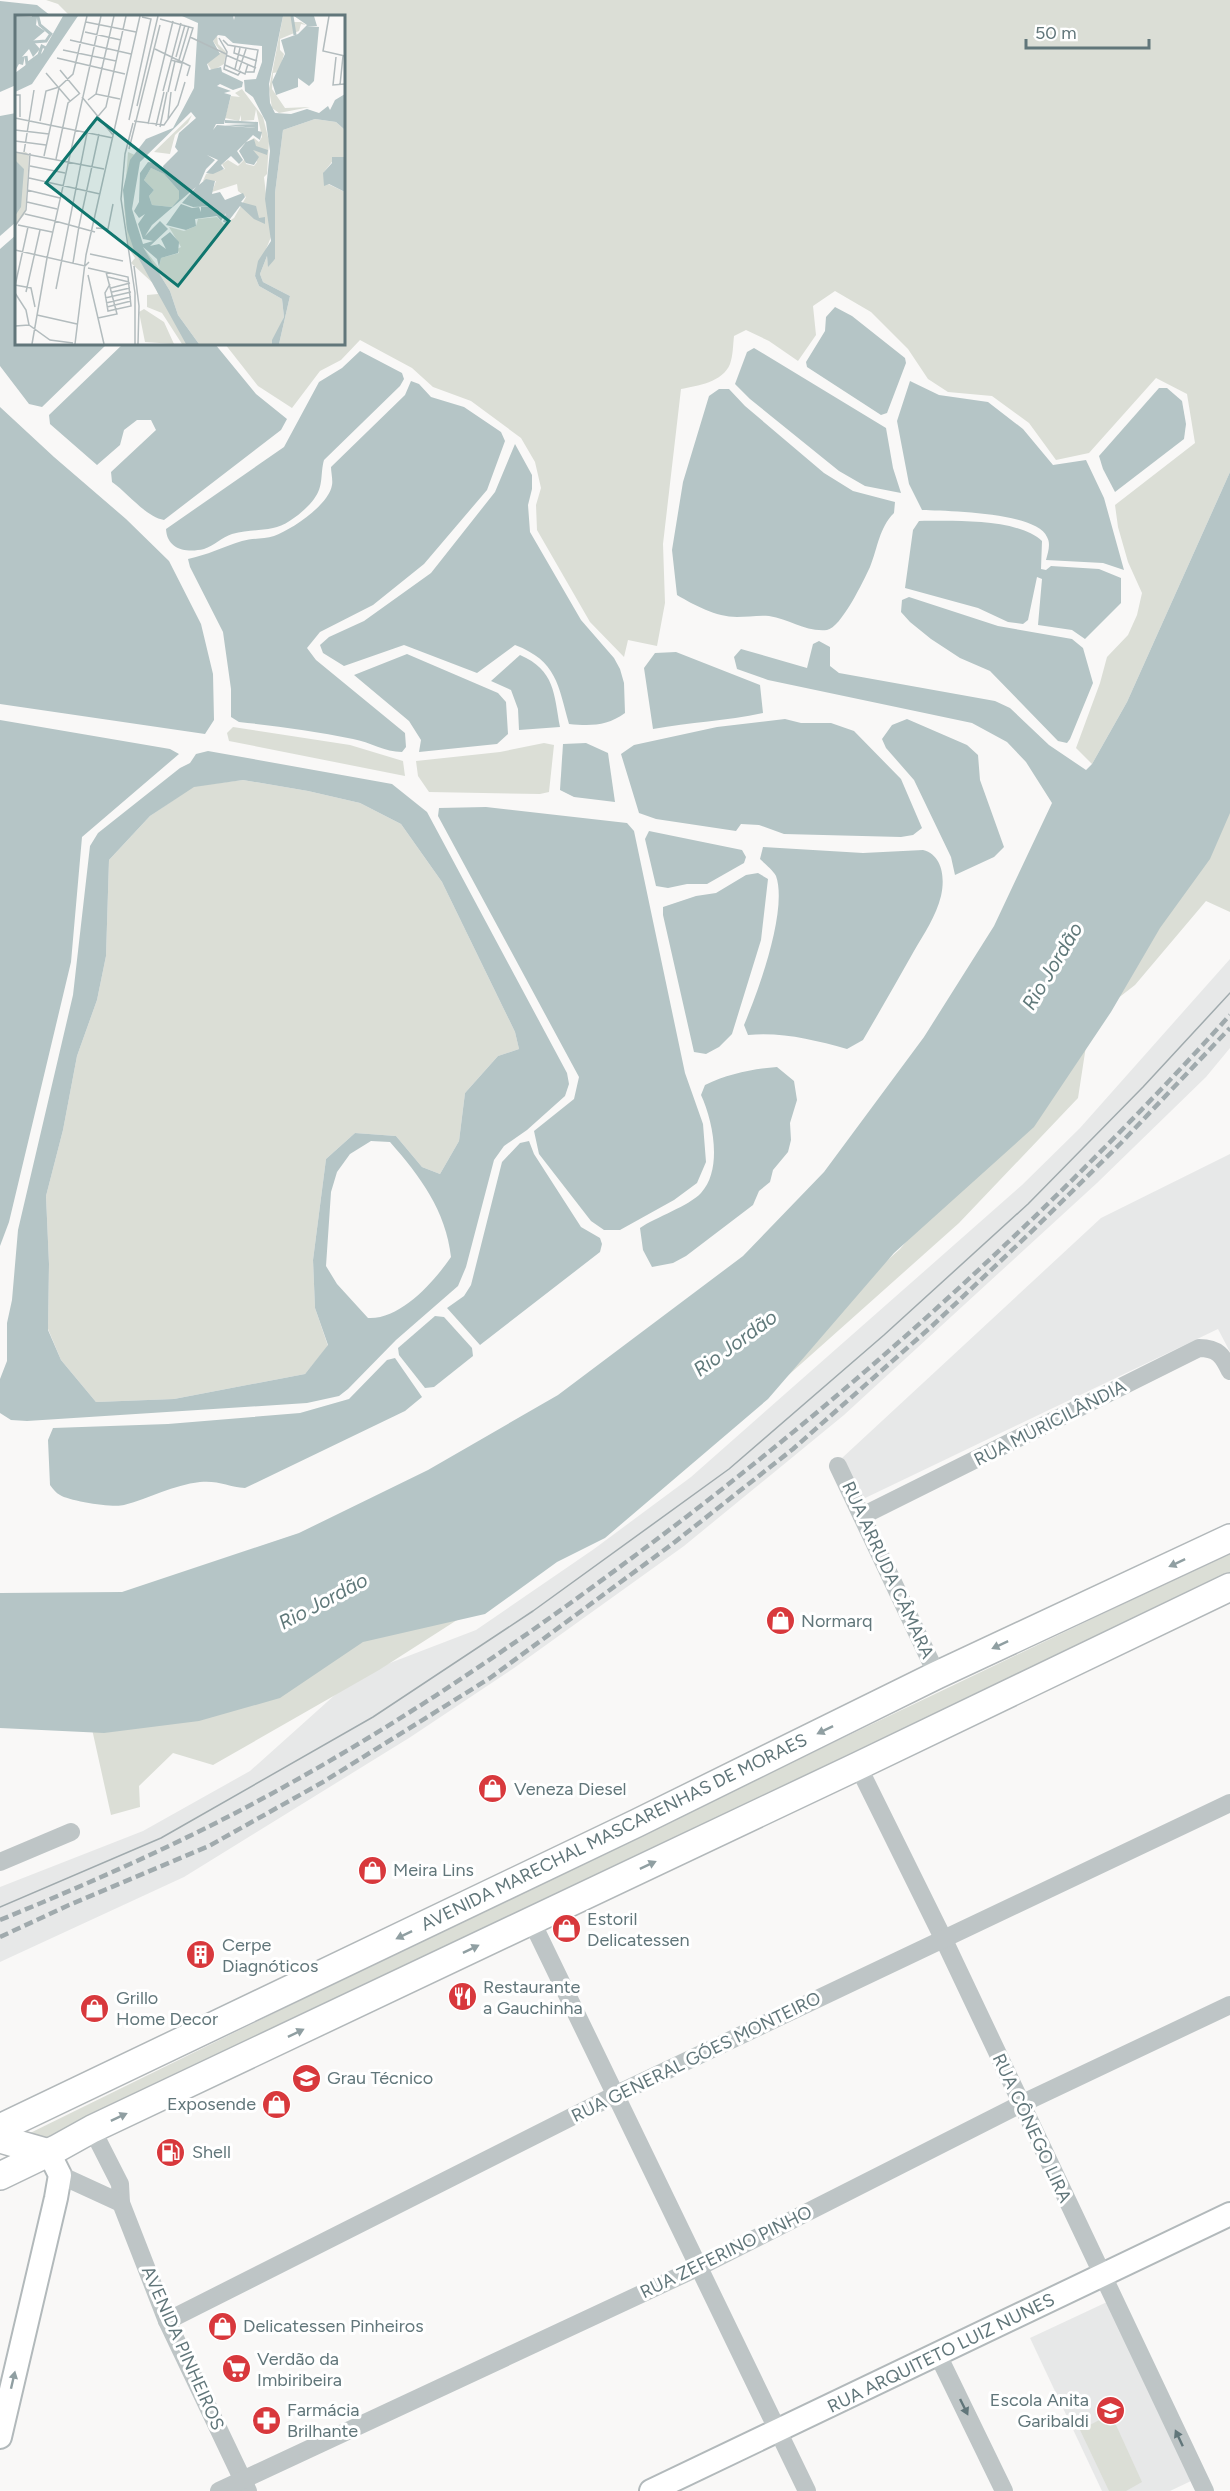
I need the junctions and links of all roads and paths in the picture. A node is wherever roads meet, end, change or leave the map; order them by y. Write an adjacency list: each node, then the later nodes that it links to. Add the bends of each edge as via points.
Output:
1 (1230, 1371): 3 (street, RUA MURICILÂNDIA, via 1215,1349 1200,1348)
2 (838, 1466): 3 (street, RUA ARRUDA CÂMARA)
3 (862, 1516): 6 (street, RUA ARRUDA CÂMARA)
4 (1230, 1538): 6 (highway, AVENIDA MARECHAL MASCARENHAS DE MORAES, one-way to 6)
5 (1230, 1587): 7 (highway)
6 (937, 1675): 16 (highway, AVENIDA MARECHAL MASCARENHAS DE MORAES, one-way to 16)
7 (858, 1766): 11 (highway, one-way to 7); 12 (street, RUA CÔNEGO LIRA)
8 (1230, 1803): 12 (street, RUA GENERAL GÓES MONTEIRO)
9 (71, 1832): 10 (street)
10 (0, 1862)
11 (531, 1920): 14 (street); 17 (highway, one-way to 11)
12 (944, 1940): 14 (street, RUA GENERAL GÓES MONTEIRO); 15 (street, RUA CÔNEGO LIRA)
13 (1230, 2005): 15 (street, RUA ZEFERINO PINHO)
14 (617, 2094): 23 (street); 25 (street, RUA GENERAL GÓES MONTEIRO)
15 (1021, 2104): 23 (street, RUA ZEFERINO PINHO); 24 (street, RUA CÔNEGO LIRA)
16 (0, 2128)
17 (92, 2129): 19 (highway); 21 (street, AVENIDA PINHEIROS, via 120,2184)
18 (0, 2139): 19 (highway)
19 (54, 2164): 20 (highway); 21 (street); 28 (main road, one-way to 19)
20 (0, 2176)
21 (121, 2203): 25 (street, AVENIDA PINHEIROS)
22 (1230, 2214): 24 (main road, RUA ARQUITETO LUIZ NUNES)
23 (699, 2267): 27 (street); 29 (street, RUA ZEFERINO PINHO)
24 (1102, 2277): 26 (main road, RUA ARQUITETO LUIZ NUNES); 34 (street, RUA CÔNEGO LIRA, one-way to 24)
25 (167, 2321): 29 (street, AVENIDA PINHEIROS)
26 (938, 2355): 27 (main road, RUA ARQUITETO LUIZ NUNES); 33 (street, one-way to 33)
27 (778, 2431): 31 (main road, RUA ARQUITETO LUIZ NUNES); 32 (street)
28 (0, 2437)
29 (246, 2485): 30 (street, RUA ZEFERINO PINHO)
30 (219, 2491)
31 (651, 2491)
32 (807, 2491)
33 (1004, 2491)
34 (1205, 2491)

